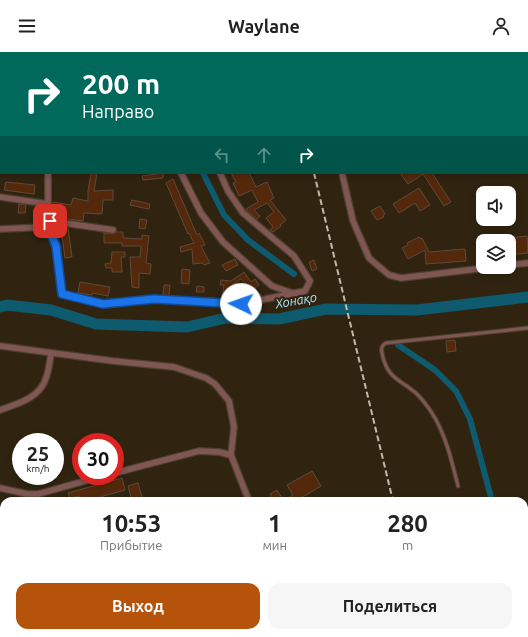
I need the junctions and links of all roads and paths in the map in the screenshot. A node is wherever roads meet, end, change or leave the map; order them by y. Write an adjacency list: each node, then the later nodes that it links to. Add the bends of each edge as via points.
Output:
1 (48, 174): 6 (street)
2 (182, 174): 13 (street, via 201,213 223,242 272,286)
3 (220, 174): 13 (street, via 243,213 294,256 310,281 305,291)
4 (342, 174): 12 (street, via 353,221 369,258 388,275 401,278)
5 (0, 197): 6 (street)
6 (48, 204): 7 (street)
7 (48, 227): 8 (street); 9 (street, via 50,221); 13 (street, via 56,246 62,294 103,304 154,299 241,304)
8 (0, 229)
9 (113, 230)
10 (528, 263): 11 (street)
11 (516, 264)
12 (476, 269)
13 (295, 294)
14 (528, 328): 21 (lane, via 386,343 382,346 383,359 388,370 416,394 433,414 449,453)
15 (0, 346): 16 (street)
16 (51, 353): 17 (street, via 46,380 35,395); 18 (street, via 174,367 206,378 215,384 229,401 234,427)
17 (0, 410)
18 (231, 455): 19 (street, via 199,450); 23 (street)
19 (124, 470)
20 (72, 485): 22 (street, via 38,494)
21 (458, 486)
22 (0, 488)
23 (247, 497)

